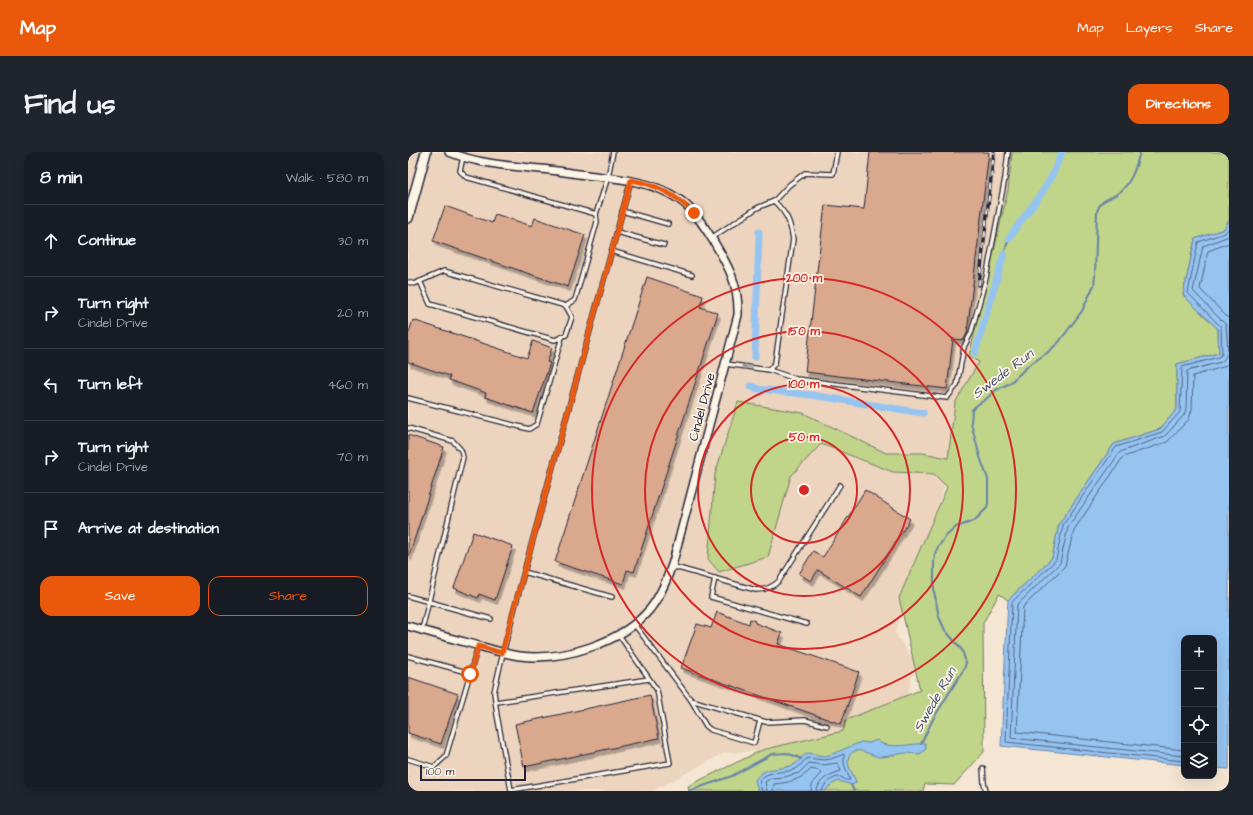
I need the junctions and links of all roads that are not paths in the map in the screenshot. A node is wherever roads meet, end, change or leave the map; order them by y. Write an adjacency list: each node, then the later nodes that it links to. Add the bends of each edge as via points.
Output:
1 (426, 152): 12 (street)
2 (448, 152): 6 (street, Cindel Drive)
3 (613, 152): 7 (lane)
4 (836, 152): 9 (lane, via 833,174 805,173 789,184)
5 (1008, 152): 24 (lane, via 986,278 971,333 964,347 957,385 947,398 796,379)
6 (463, 157): 7 (street, Cindel Drive, via 497,165); 11 (lane, via 460,171 466,177)
7 (608, 177): 8 (street, Cindel Drive); 11 (lane)
8 (631, 180): 10 (lane); 15 (street, Cindel Drive, via 658,188 678,198 694,213)
9 (774, 200): 15 (lane, via 756,208); 24 (lane, via 784,210 793,239 775,363)
10 (622, 211): 13 (lane); 14 (lane)
11 (596, 214): 21 (lane, via 597,222 575,300)
12 (408, 218)
13 (668, 224)
14 (617, 232): 16 (lane); 17 (lane)
15 (711, 238): 23 (street, Cindel Drive, via 732,275 737,295 738,315)
16 (664, 245)
17 (611, 251): 18 (lane); 29 (lane)
18 (692, 276)
19 (408, 282): 20 (lane)
20 (420, 282): 21 (lane, via 444,271); 22 (lane, via 430,304 555,340)
21 (566, 306): 22 (lane, via 572,317 566,335)
22 (562, 337): 25 (lane, via 537,424 529,428)
23 (726, 364): 24 (lane, one-way to 23); 28 (street, Cindel Drive)
24 (769, 370)
25 (408, 398)
26 (408, 428): 33 (lane, via 453,441 464,457)
27 (840, 485): 30 (lane, via 774,586 756,590)
28 (671, 566): 30 (lane); 35 (street, Cindel Drive, via 664,587 657,598)
29 (524, 572): 32 (lane); 41 (lane)
30 (715, 578): 36 (lane, via 711,597)
31 (408, 596): 33 (lane)
32 (612, 597)
33 (429, 602): 34 (lane); 38 (lane)
34 (491, 619)
35 (634, 624): 39 (street, Cindel Drive); 45 (lane)
36 (807, 624)
37 (408, 626): 38 (street, Cindel Drive)
38 (422, 630): 40 (street, Cindel Drive)
39 (619, 635): 41 (street, Cindel Drive, via 560,655 534,657); 44 (lane)
40 (478, 646): 41 (street, Cindel Drive); 43 (lane)
41 (502, 653): 46 (lane, via 494,692)
42 (408, 656): 43 (lane)
43 (470, 674): 49 (lane, via 446,756 434,766)
44 (649, 679): 46 (lane); 46 (lane, via 657,690 670,763 511,790)
45 (691, 700): 47 (lane); 47 (lane, via 711,730 754,743)
46 (496, 702)
47 (760, 721): 48 (lane, via 806,720)
48 (827, 726)
49 (408, 759)
50 (983, 768): 51 (lane)
51 (986, 791)

